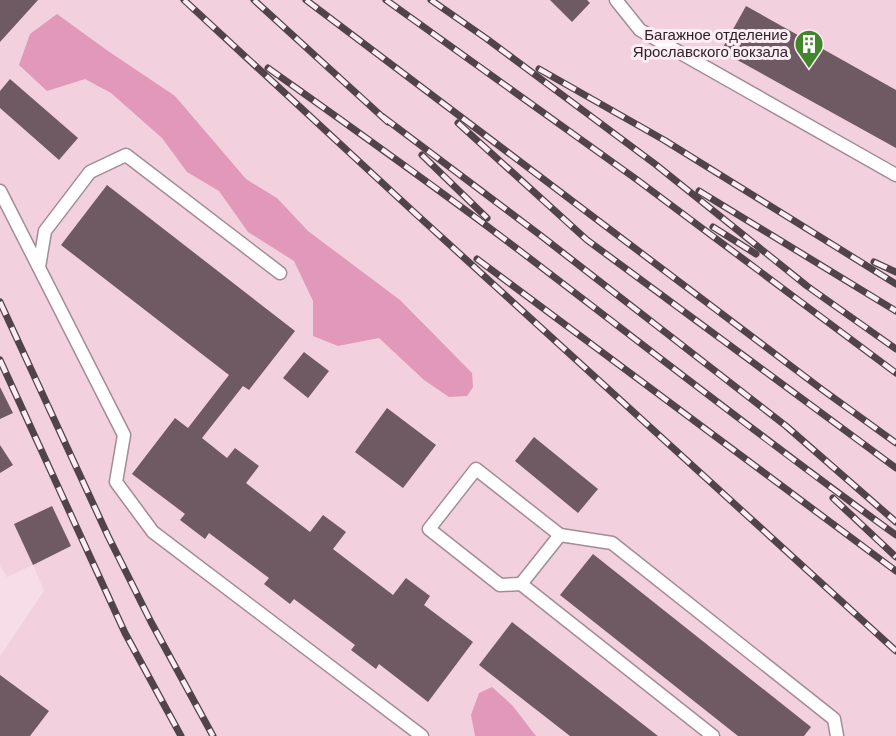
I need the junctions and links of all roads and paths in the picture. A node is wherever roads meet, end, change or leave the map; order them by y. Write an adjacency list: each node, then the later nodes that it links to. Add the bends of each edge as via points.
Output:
1 (616, 0): 2 (lane, via 640,30)
2 (896, 175)
3 (0, 191): 4 (lane)
4 (39, 267): 5 (lane, via 45,231 90,172 126,155); 8 (lane, via 124,435 116,482 153,532)
5 (280, 273)
6 (560, 536): 7 (lane); 7 (lane, via 476,470 429,529 500,585); 10 (lane, via 612,543 834,719)
7 (521, 584): 9 (lane)
8 (422, 736)
9 (713, 736)
10 (837, 736)

